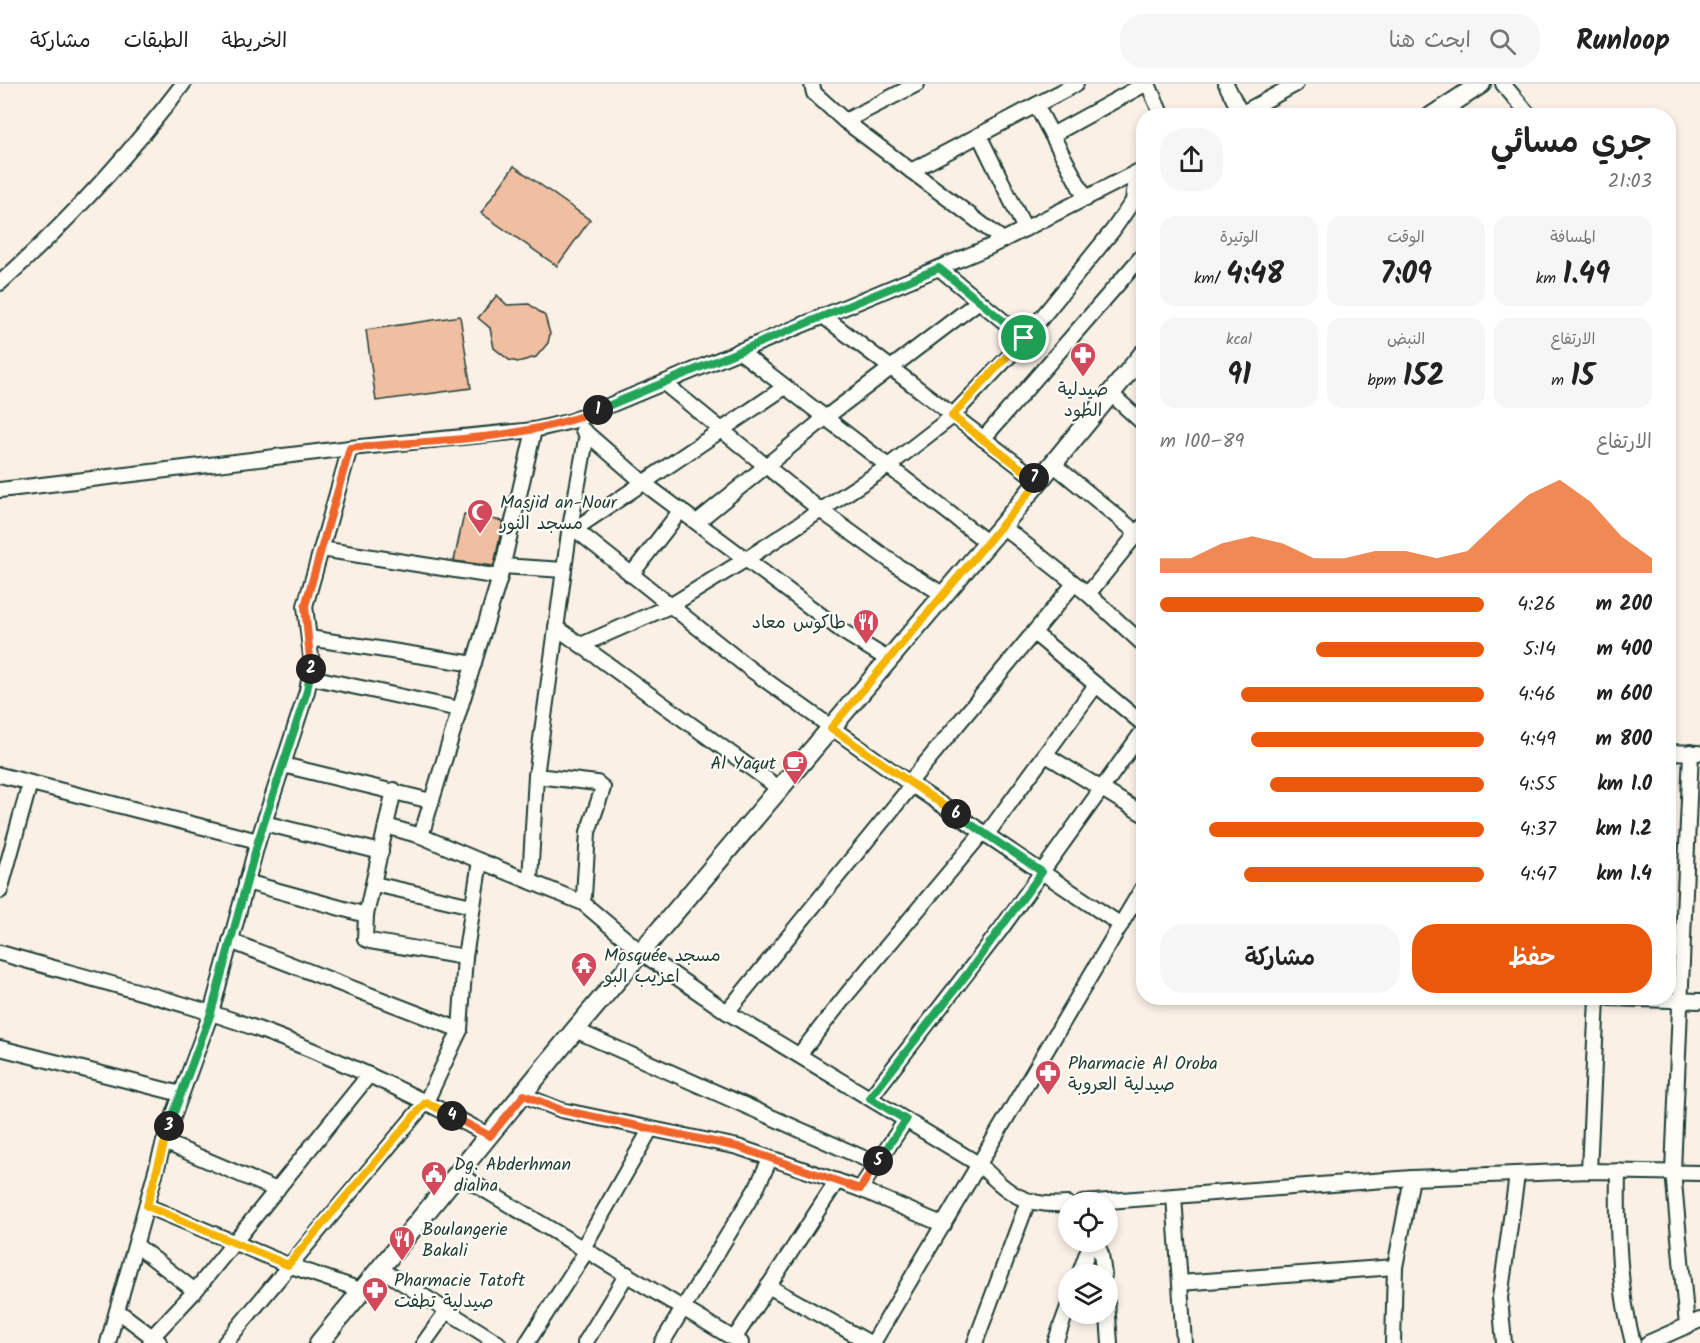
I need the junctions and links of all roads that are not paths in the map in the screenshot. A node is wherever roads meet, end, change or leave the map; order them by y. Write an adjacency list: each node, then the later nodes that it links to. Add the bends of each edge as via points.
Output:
1 (183, 84): 27 (street, via 109,173 41,246)
2 (812, 84): 16 (street, via 814,93)
3 (917, 84): 16 (street)
4 (1076, 84): 10 (street)
5 (1146, 84): 11 (street); 18 (street)
6 (1226, 84): 12 (street)
7 (1296, 84): 13 (street)
8 (1481, 84): 14 (main road)
9 (1503, 84): 15 (street)
10 (1036, 105): 17 (street); 18 (street)
11 (1158, 108)
12 (1243, 108)
13 (1255, 108)
14 (1448, 108)
15 (1523, 108)
16 (845, 121): 19 (street)
17 (979, 135): 19 (street); 23 (street)
18 (1052, 135): 22 (street)
19 (911, 171): 24 (street)
20 (1136, 174): 22 (street)
21 (1136, 197): 30 (street)
22 (1086, 199): 23 (street)
23 (1025, 229): 24 (street)
24 (1003, 240): 26 (street)
25 (1136, 263): 44 (street)
26 (939, 268): 28 (street); 29 (street)
27 (0, 283)
28 (979, 301): 30 (street); 33 (street)
29 (824, 316): 31 (street); 33 (street)
30 (1024, 338): 37 (street)
31 (739, 351): 34 (street); 35 (street)
32 (1136, 362): 36 (main road)
33 (893, 369): 37 (street); 39 (street)
34 (664, 383): 40 (street); 42 (street)
35 (785, 387): 39 (street); 42 (street)
36 (1110, 393): 38 (street); 46 (main road)
37 (952, 416): 44 (street); 48 (street)
38 (1136, 417)
39 (825, 418): 47 (street); 48 (street)
40 (572, 421): 41 (street); 43 (street)
41 (534, 430): 45 (street); 63 (street)
42 (724, 430): 47 (street); 50 (street)
43 (587, 434): 50 (street); 57 (street)
44 (983, 439): 49 (street)
45 (350, 448): 51 (street); 60 (street)
46 (1053, 464): 49 (main road); 56 (street)
47 (768, 466): 53 (street); 54 (street)
48 (887, 467): 53 (street); 59 (street)
49 (1039, 481): 55 (main road)
50 (645, 484): 52 (street); 57 (street)
51 (0, 490)
52 (681, 510): 54 (street); 64 (street)
53 (820, 510): 61 (street); 67 (street)
54 (697, 522): 61 (street)
55 (1002, 526): 59 (main road); 65 (street)
56 (1136, 528)
57 (573, 531): 62 (street); 64 (street)
58 (1136, 538): 66 (street)
59 (988, 543): 67 (main road)
60 (321, 549): 63 (street); 71 (street, via 305,606)
61 (748, 558): 68 (street); 74 (street, via 842,631)
62 (564, 570): 63 (street); 69 (street)
63 (501, 571): 75 (street)
64 (631, 574): 68 (street)
65 (1074, 584): 66 (street); 70 (street)
66 (1088, 594): 72 (street)
67 (944, 595): 74 (main road)
68 (670, 606): 73 (street); 80 (street)
69 (556, 627): 73 (street); 87 (street)
70 (1034, 633): 77 (street); 89 (street)
71 (309, 638): 75 (street); 76 (street)
72 (1136, 638)
73 (581, 645): 90 (street)
74 (889, 660): 80 (main road)
75 (474, 664): 78 (street)
76 (310, 676): 78 (street); 85 (street)
77 (1096, 684): 79 (street); 84 (street)
78 (459, 709): 93 (street)
79 (1136, 718)
80 (831, 728): 89 (street); 90 (main road)
81 (1136, 741): 92 (street)
82 (1676, 752): 83 (street)
83 (1695, 753): 118 (street)
84 (1046, 755): 92 (street); 97 (street)
85 (283, 765): 91 (street); 95 (street)
86 (0, 775): 88 (street)
87 (536, 776): 103 (street); 107 (street, via 597,783 603,788 588,832)
88 (30, 783): 99 (street); 106 (street)
89 (911, 784): 97 (street); 120 (street)
90 (780, 789): 114 (main road)
91 (394, 790): 93 (street); 96 (street)
92 (1100, 790): 94 (street); 102 (street)
93 (431, 801): 98 (street)
94 (1136, 810)
95 (264, 823): 99 (street); 100 (street)
96 (386, 826): 98 (street); 100 (street)
97 (985, 833): 102 (street); 125 (street)
98 (421, 836): 101 (street)
99 (258, 841): 104 (street)
100 (381, 852): 105 (street)
101 (480, 861): 103 (street); 109 (street)
102 (1042, 872): 111 (street); 129 (street)
103 (530, 880): 114 (street, via 583,903)
104 (246, 882): 110 (street); 112 (street)
105 (374, 884): 109 (street); 110 (street)
106 (0, 891)
107 (584, 896)
108 (1136, 899): 111 (street)
109 (472, 906): 115 (street)
110 (366, 915): 115 (street, via 365,939)
111 (1121, 925): 137 (street)
112 (230, 940): 121 (street); 122 (street)
113 (0, 953): 121 (street)
114 (642, 953): 120 (street); 123 (main road)
115 (465, 957): 122 (street)
116 (1700, 1001): 118 (street)
117 (1676, 1002): 118 (street)
118 (1680, 1002): 140 (street)
119 (1598, 1005): 138 (street)
120 (727, 1012): 125 (street)
121 (211, 1013): 126 (street); 127 (street)
122 (460, 1030): 130 (street)
123 (575, 1030): 128 (main road); 136 (street)
124 (0, 1048): 127 (street)
125 (799, 1055): 129 (street)
126 (369, 1075): 130 (street); 147 (street)
127 (181, 1094): 134 (street)
128 (524, 1095): 132 (street, via 561,1110); 133 (main road)
129 (870, 1098): 131 (street)
130 (426, 1102): 133 (street); 157 (street)
131 (906, 1120): 136 (street); 137 (street)
132 (650, 1130): 135 (street, via 738,1147); 156 (street)
133 (490, 1136): 142 (main road)
134 (164, 1142): 147 (street); 152 (street)
135 (770, 1159): 145 (street); 165 (street, via 757,1187)
136 (877, 1164): 146 (street)
137 (980, 1165): 150 (street, via 1009,1194); 153 (street)
138 (1589, 1171): 139 (street); 143 (street)
139 (1618, 1171): 140 (street); 188 (street, via 1624,1310)
140 (1673, 1172): 141 (street); 168 (street)
141 (1700, 1173)
142 (458, 1174): 156 (street); 159 (main road)
143 (1517, 1174): 144 (street); 187 (street, via 1500,1298)
144 (1412, 1178): 148 (street); 158 (street)
145 (837, 1181): 146 (street); 162 (street)
146 (860, 1189): 153 (street)
147 (277, 1190): 154 (street)
148 (1174, 1196): 149 (street); 161 (street)
149 (1118, 1200)
150 (1028, 1201): 151 (street); 182 (street)
151 (1058, 1205)
152 (147, 1206): 154 (street); 155 (street)
153 (944, 1225): 173 (street)
154 (233, 1244): 157 (street); 164 (street)
155 (136, 1245): 164 (street); 166 (street)
156 (585, 1249): 160 (street); 179 (street)
157 (288, 1265): 163 (street); 175 (street)
158 (1395, 1267): 161 (street); 186 (street)
159 (379, 1268): 163 (main road); 167 (street)
160 (627, 1275): 165 (street); 180 (street)
161 (1180, 1283): 185 (street)
162 (768, 1286): 172 (street); 173 (street)
163 (361, 1290): 176 (main road)
164 (195, 1291): 171 (street)
165 (682, 1308): 172 (street); 181 (street)
166 (118, 1311): 171 (street); 174 (street)
167 (446, 1312): 177 (street); 178 (street)
168 (1694, 1323): 189 (street)
169 (1062, 1324): 183 (street)
170 (1109, 1324): 184 (street)
171 (154, 1341)
172 (738, 1341)
173 (876, 1341)
174 (108, 1343)
175 (225, 1343)
176 (319, 1343)
177 (424, 1343)
178 (498, 1343)
179 (527, 1343)
180 (585, 1343)
181 (662, 1343)
182 (975, 1343)
183 (1055, 1343)
184 (1110, 1343)
185 (1184, 1343)
186 (1390, 1343)
187 (1504, 1343)
188 (1633, 1343)
189 (1648, 1343)

